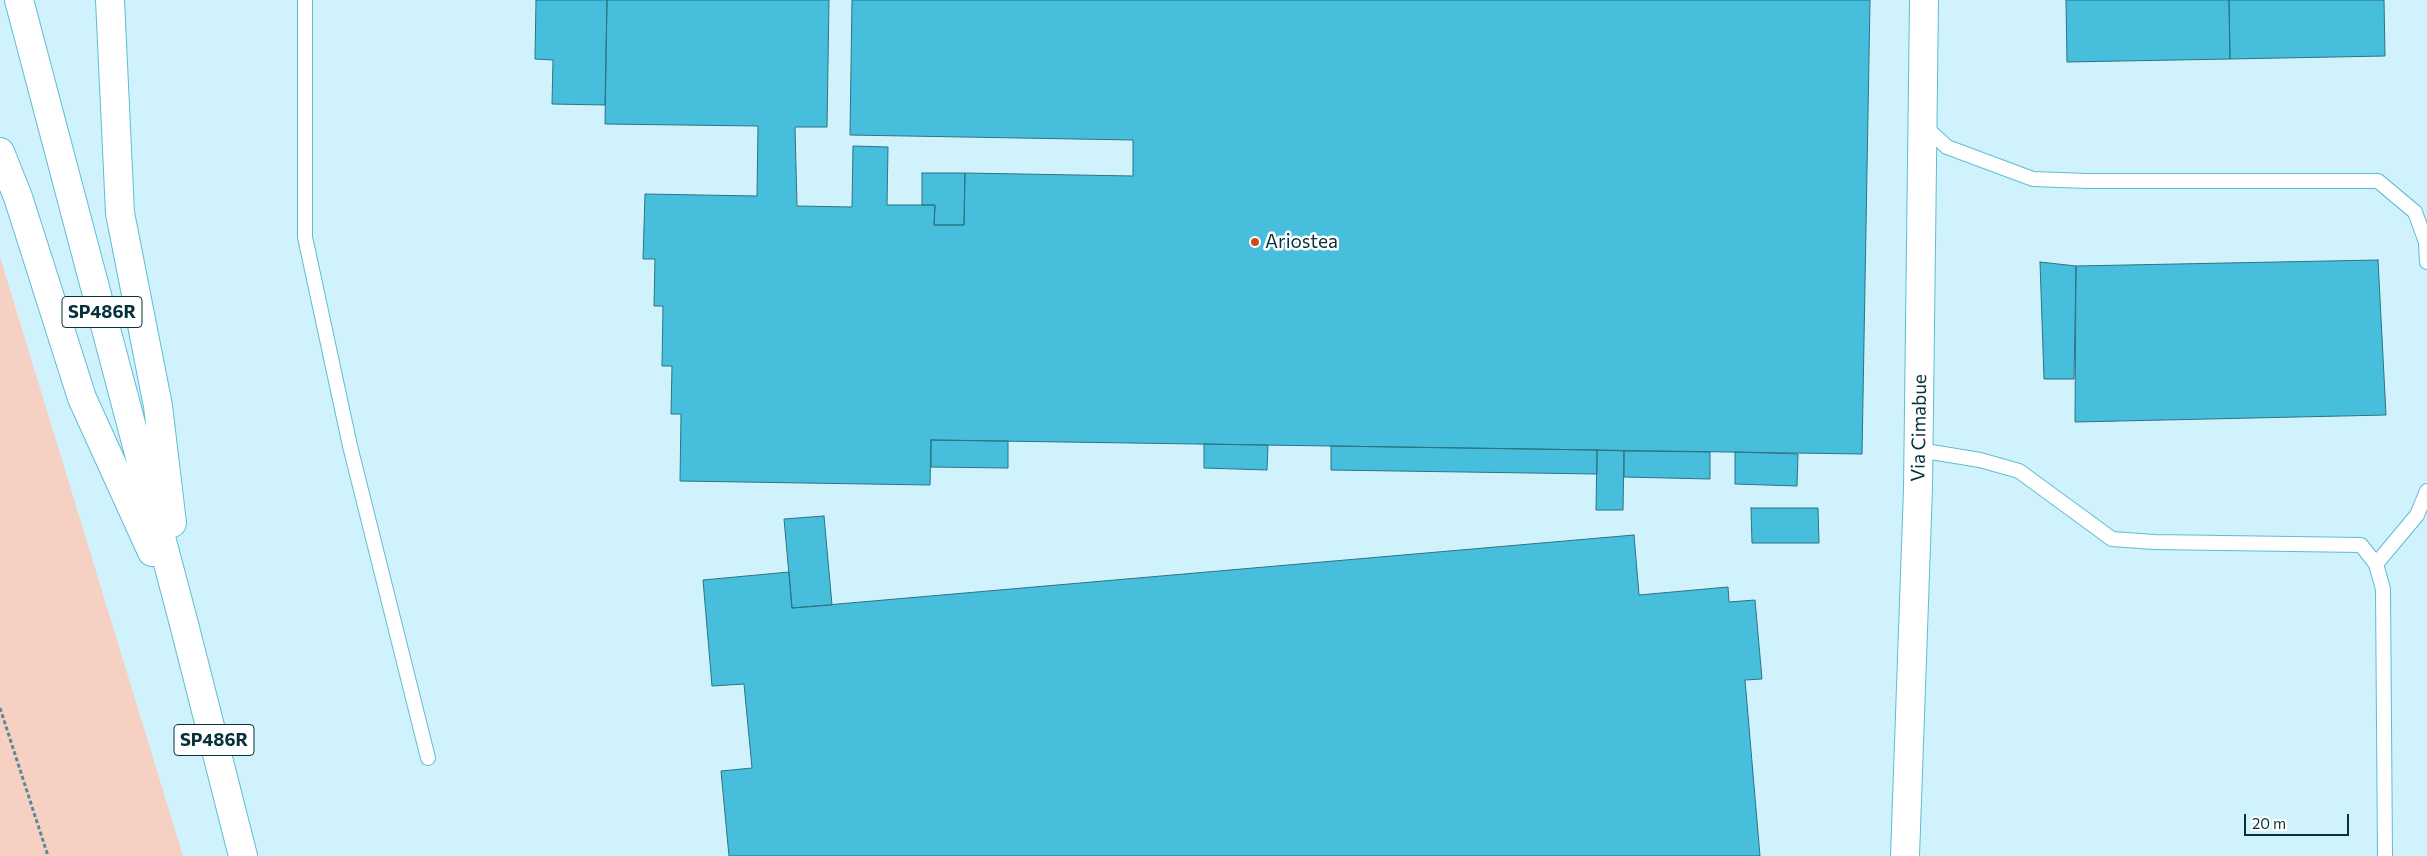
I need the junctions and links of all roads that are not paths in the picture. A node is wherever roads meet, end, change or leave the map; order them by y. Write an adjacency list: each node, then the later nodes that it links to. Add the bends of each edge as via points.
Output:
1 (19, 0): 11 (main road, SP486R)
2 (110, 0): 11 (main road, via 120,213 158,406)
3 (305, 0): 12 (lane, via 305,237 350,446)
4 (1924, 0): 5 (main road, Via Cimabue)
5 (1923, 125): 7 (lane, via 1947,147 2033,179 2378,182 2415,212 2426,242); 8 (main road, Via Cimabue)
6 (0, 152): 11 (main road, via 18,197 82,398)
7 (2427, 262)
8 (1919, 450): 10 (lane, via 1980,460 2019,471 2112,539 2361,545); 14 (main road, Via Cimabue)
9 (2427, 491): 10 (lane, via 2417,515)
10 (2376, 564): 15 (lane, via 2383,589)
11 (184, 624): 13 (main road, SP486R)
12 (428, 758)
13 (243, 856)
14 (1906, 856)
15 (2385, 856)

